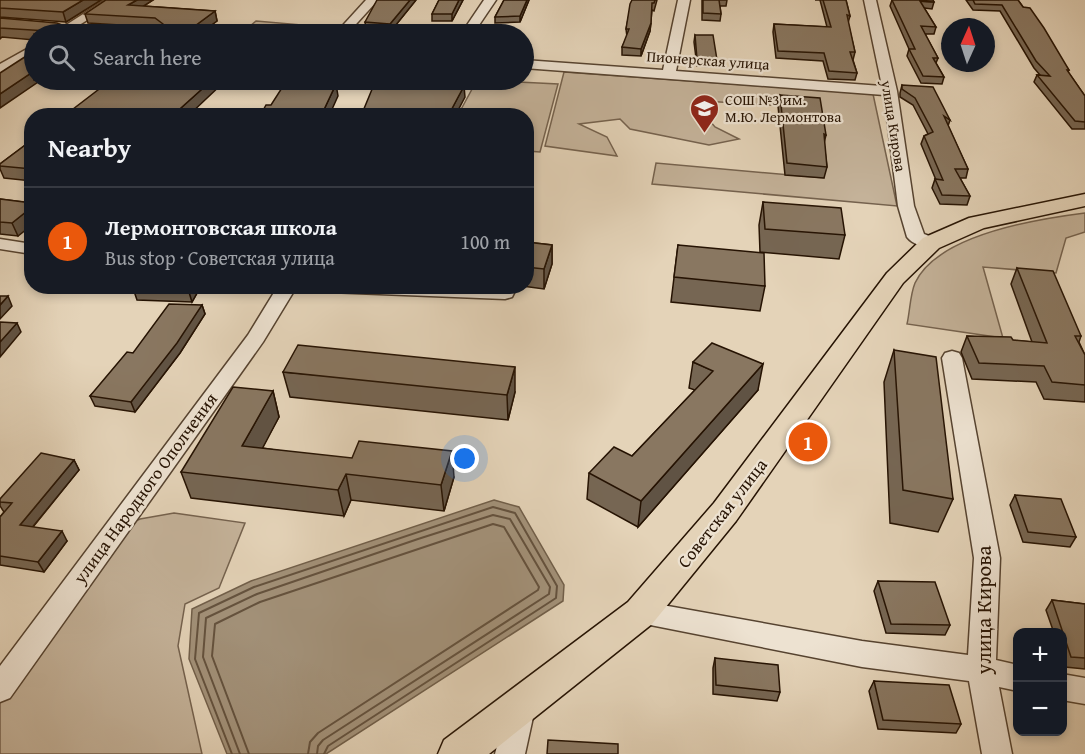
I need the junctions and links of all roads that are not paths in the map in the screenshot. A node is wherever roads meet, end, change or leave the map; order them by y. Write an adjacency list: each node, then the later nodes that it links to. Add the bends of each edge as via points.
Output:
1 (113, 0): 6 (street)
2 (372, 0): 7 (street)
3 (490, 0): 8 (street)
4 (684, 0): 12 (street)
5 (870, 0): 13 (street, улица Кирова)
6 (75, 24)
7 (349, 24)
8 (474, 24)
9 (24, 55): 11 (street)
10 (534, 65): 12 (street, Пионерская улица)
11 (0, 70)
12 (669, 74): 13 (street, Пионерская улица)
13 (890, 91): 15 (street, улица Кирова, via 906,206 916,237)
14 (1085, 200): 15 (main road, Советская улица, via 977,223)
15 (931, 243): 20 (main road, Советская улица, via 895,278 725,512)
16 (2, 247): 17 (street)
17 (24, 248)
18 (283, 294): 24 (street, улица Народного Ополчения, via 256,338)
19 (952, 358): 21 (street, улица Кирова, via 987,558)
20 (640, 613): 21 (street, via 862,654); 26 (main road, Советская улица)
21 (981, 670): 22 (street); 29 (street, улица Кирова)
22 (1013, 677)
23 (1067, 688): 25 (street)
24 (0, 689)
25 (1085, 691)
26 (520, 708): 27 (main road, Советская улица); 28 (street)
27 (458, 754)
28 (510, 754)
29 (997, 754)

